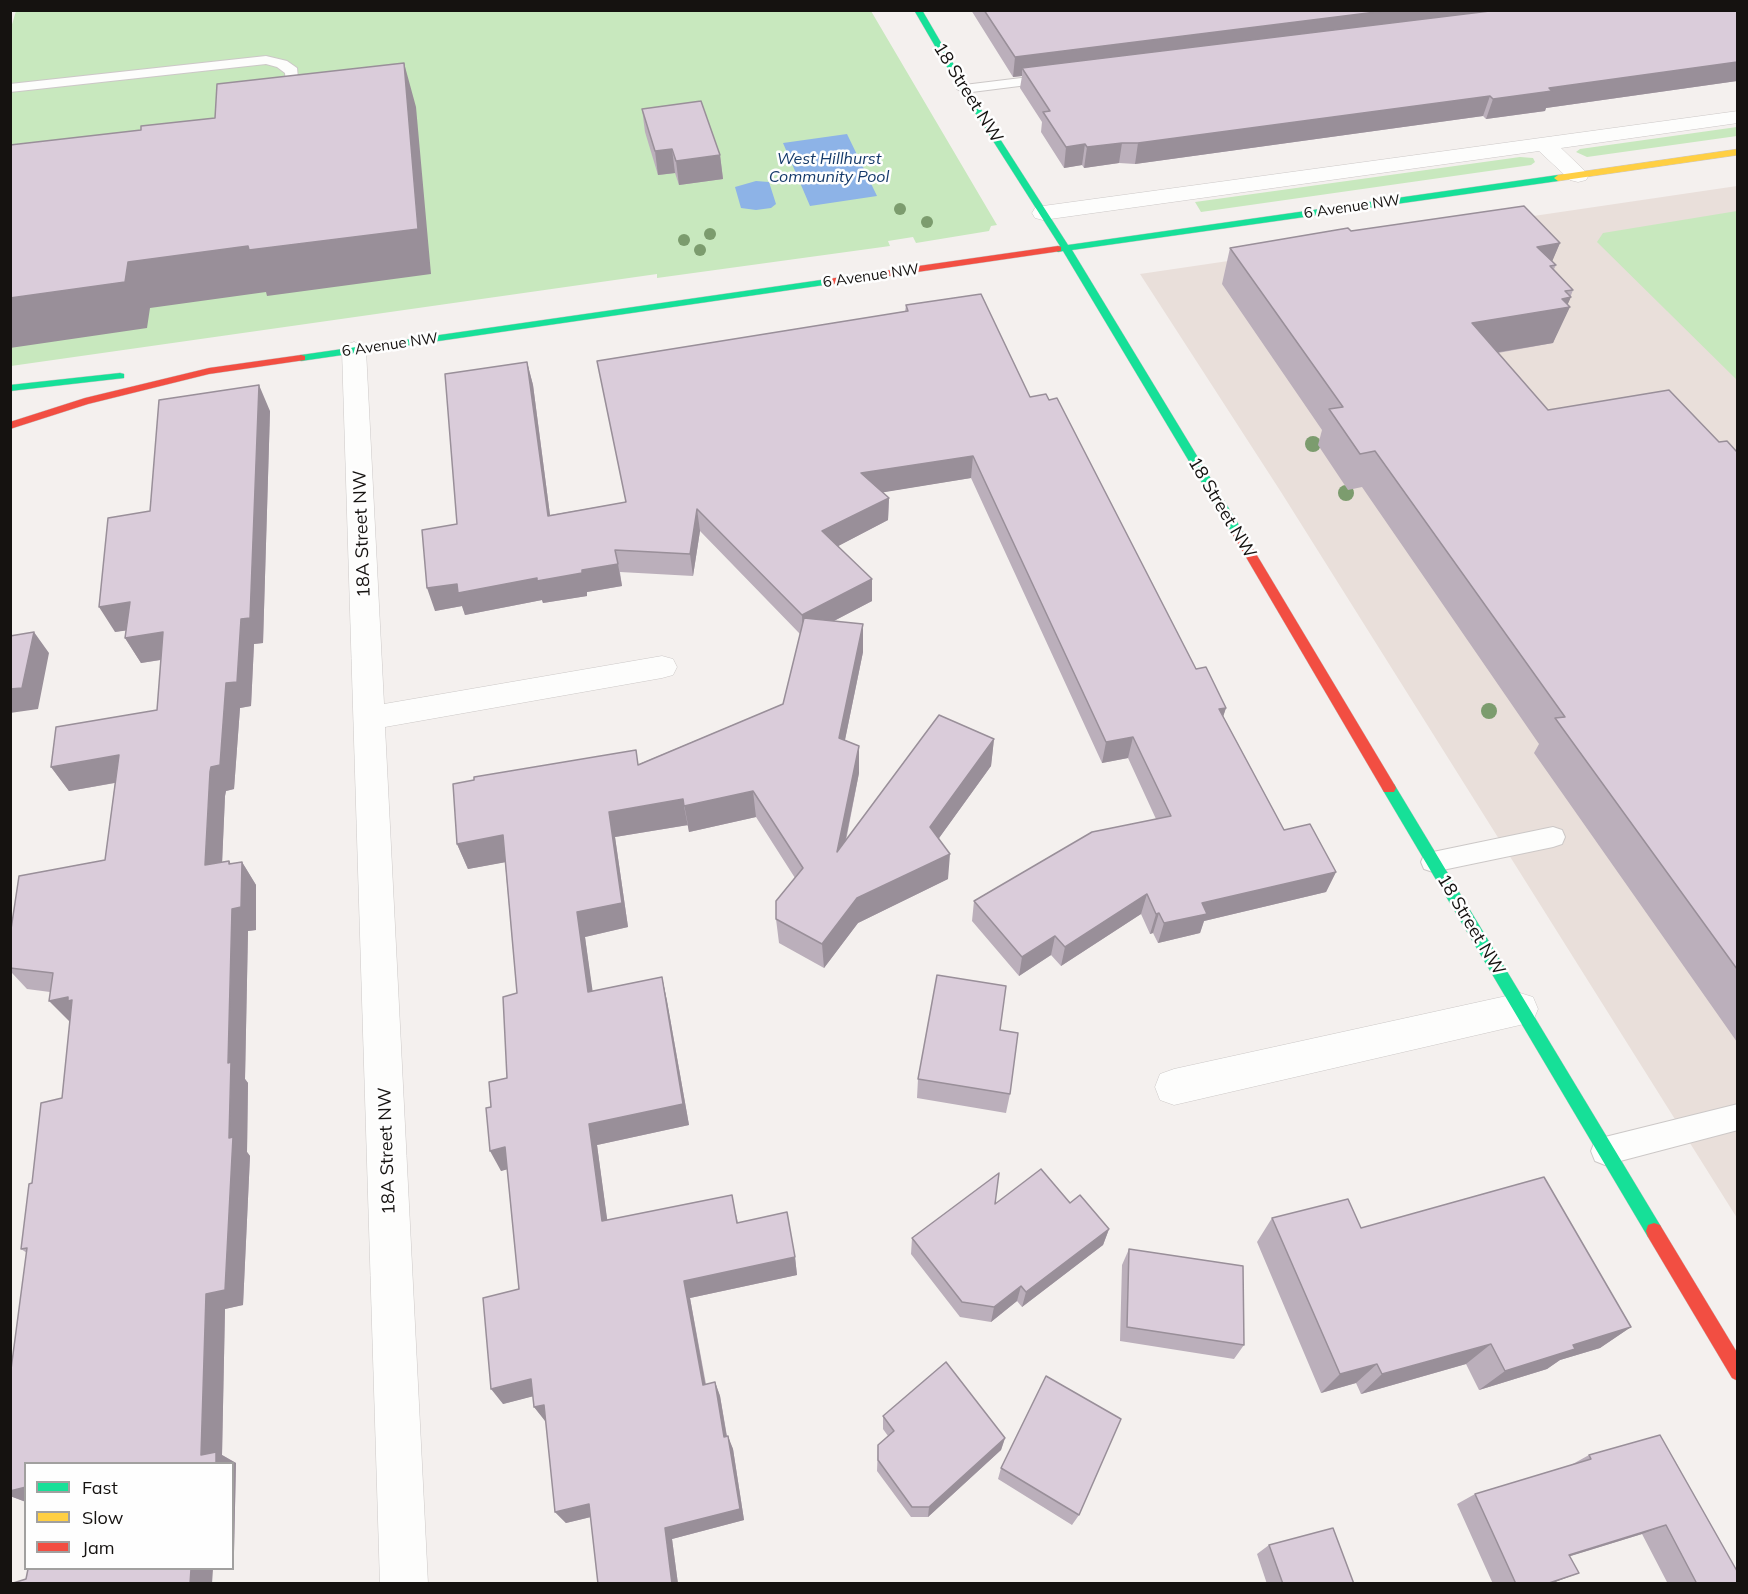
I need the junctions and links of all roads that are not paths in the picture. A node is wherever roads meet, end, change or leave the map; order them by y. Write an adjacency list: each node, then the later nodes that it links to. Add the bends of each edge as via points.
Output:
1 (918, 10): 5 (street, 18 Street NW)
2 (1070, 76): 5 (lane)
3 (10, 88): 4 (lane, via 258,60 282,64 292,71)
4 (292, 88)
5 (964, 89): 10 (street, 18 Street NW)
6 (1737, 117): 7 (street)
7 (1544, 144): 9 (street); 10 (street)
8 (1737, 152): 9 (street, 6 Avenue NW)
9 (1578, 175): 11 (street, 6 Avenue NW)
10 (1043, 213): 11 (street, 18 Street NW)
11 (1066, 249): 12 (street, 6 Avenue NW); 19 (street, 18 Street NW)
12 (354, 350): 13 (street, 6 Avenue NW); 17 (street, 18A Street NW)
13 (209, 371): 14 (street, via 85,378); 15 (street, 6 Avenue NW, via 86,400)
14 (10, 388)
15 (10, 426)
16 (662, 667): 17 (street)
17 (370, 718): 25 (street, 18A Street NW)
18 (1553, 837): 19 (lane)
19 (1433, 862): 20 (street, 18 Street NW)
20 (1520, 1009): 21 (street); 23 (street, 18 Street NW)
21 (1174, 1087)
22 (1737, 1117): 23 (lane)
23 (1605, 1151): 24 (street, 18 Street NW)
24 (1737, 1372)
25 (404, 1584)

